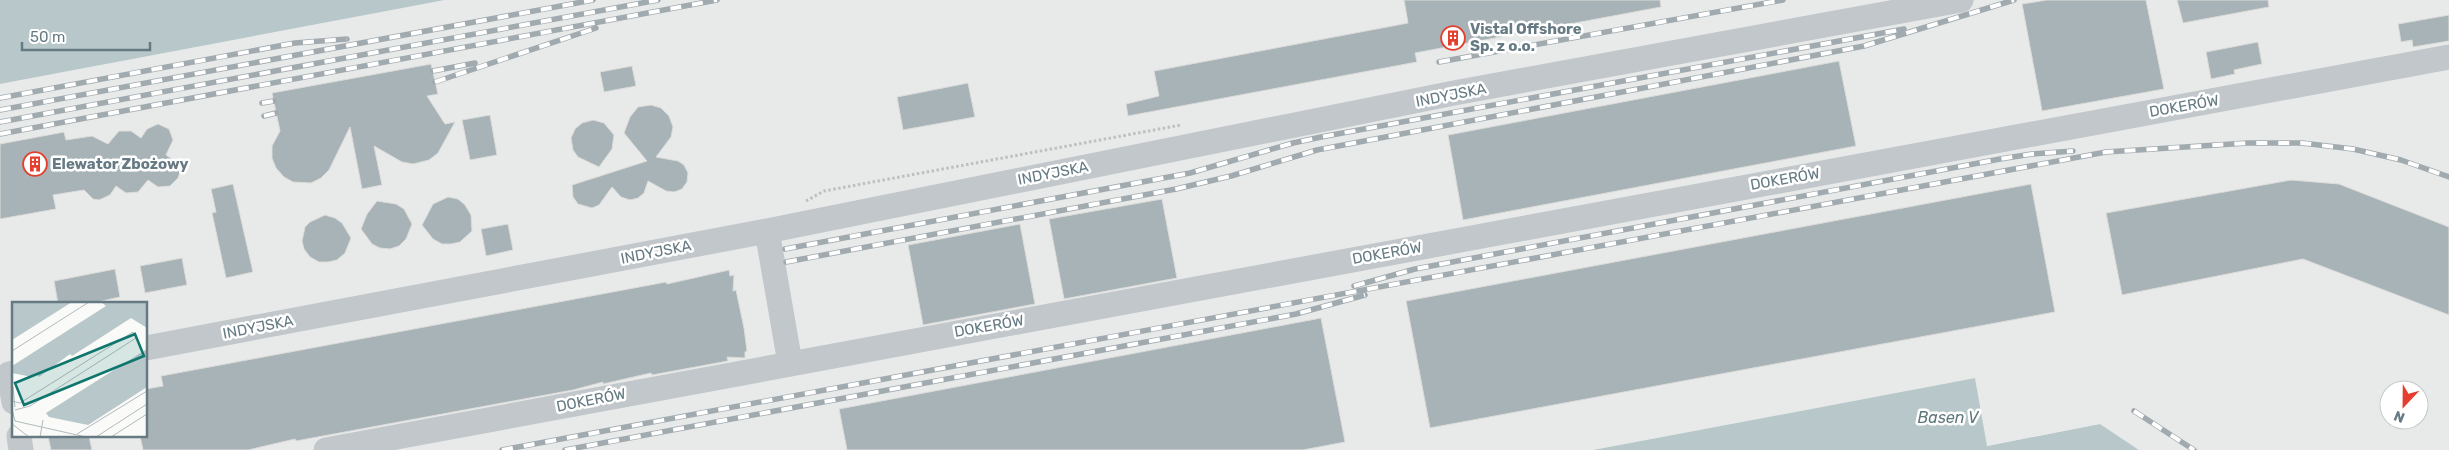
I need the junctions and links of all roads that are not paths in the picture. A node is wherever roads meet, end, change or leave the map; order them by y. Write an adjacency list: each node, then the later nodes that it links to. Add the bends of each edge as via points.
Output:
1 (1961, 0): 3 (lane, INDYJSKA, via 1454,93)
2 (2449, 57): 5 (lane, DOKERÓW)
3 (767, 231): 4 (lane, INDYJSKA); 5 (lane)
4 (148, 348)
5 (790, 363): 6 (lane, DOKERÓW)
6 (326, 450)

